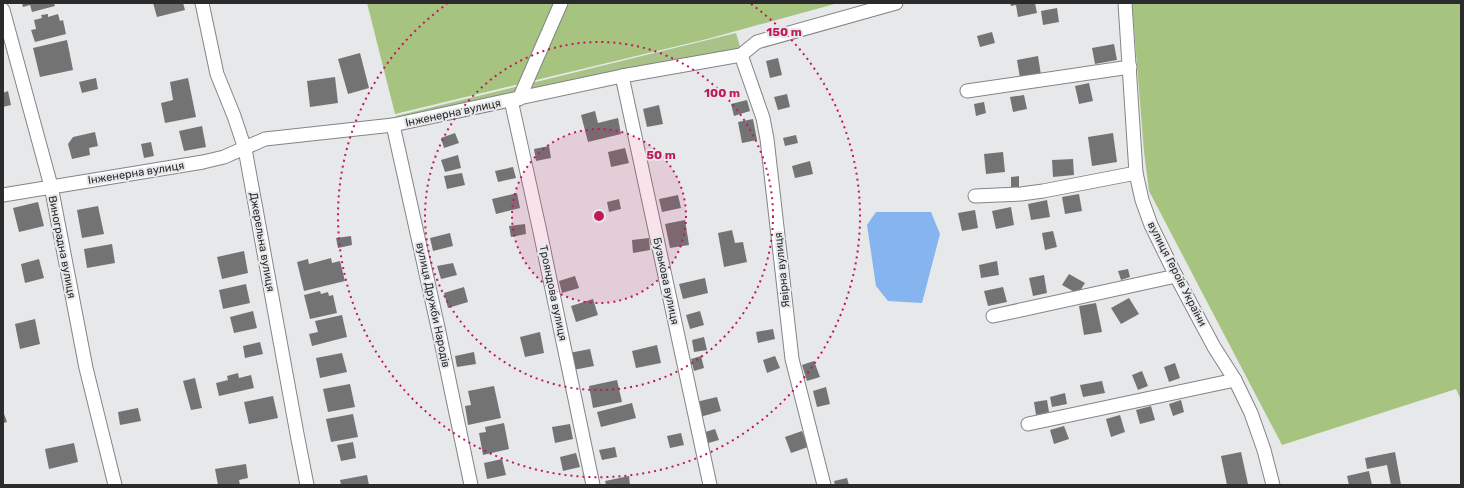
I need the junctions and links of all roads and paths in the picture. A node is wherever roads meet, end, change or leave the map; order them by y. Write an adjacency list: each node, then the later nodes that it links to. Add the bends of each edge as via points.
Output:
1 (202, 3): 12 (street, Джерельна вулиця, via 217,74)
2 (561, 3): 10 (street)
3 (896, 3): 6 (street, Інженерна вулиця, via 757,42)
4 (1125, 3): 7 (street, вулиця Героїв України)
5 (3, 10): 14 (street, Виноградна вулиця)
6 (741, 55): 8 (street, Інженерна вулиця); 26 (street, Явірна вулиця, via 763,118 792,359)
7 (1130, 67): 9 (street); 13 (street, вулиця Героїв України)
8 (622, 76): 10 (street, Інженерна вулиця); 25 (street, Бузькова вулиця)
9 (967, 91)
10 (515, 100): 11 (street, Інженерна вулиця); 24 (street, Трояндова вулиця)
11 (393, 125): 12 (street, Інженерна вулиця, via 265,139); 23 (street, вулиця Дружби Народів)
12 (245, 149): 14 (street, Інженерна вулиця, via 224,158); 22 (street, Джерельна вулиця)
13 (1136, 173): 16 (street, via 1043,191); 17 (street, вулиця Героїв України, via 1151,225)
14 (51, 186): 15 (street, Інженерна вулиця); 21 (street, Виноградна вулиця, via 86,368)
15 (3, 195)
16 (975, 196)
17 (1176, 276): 18 (street); 19 (street, вулиця Героїв України, via 1214,347)
18 (993, 316)
19 (1236, 380): 20 (street); 27 (street, вулиця Героїв України, via 1258,431)
20 (1028, 424)
21 (115, 485)
22 (307, 485)
23 (471, 485)
24 (593, 485)
25 (710, 485)
26 (824, 485)
27 (1273, 485)

